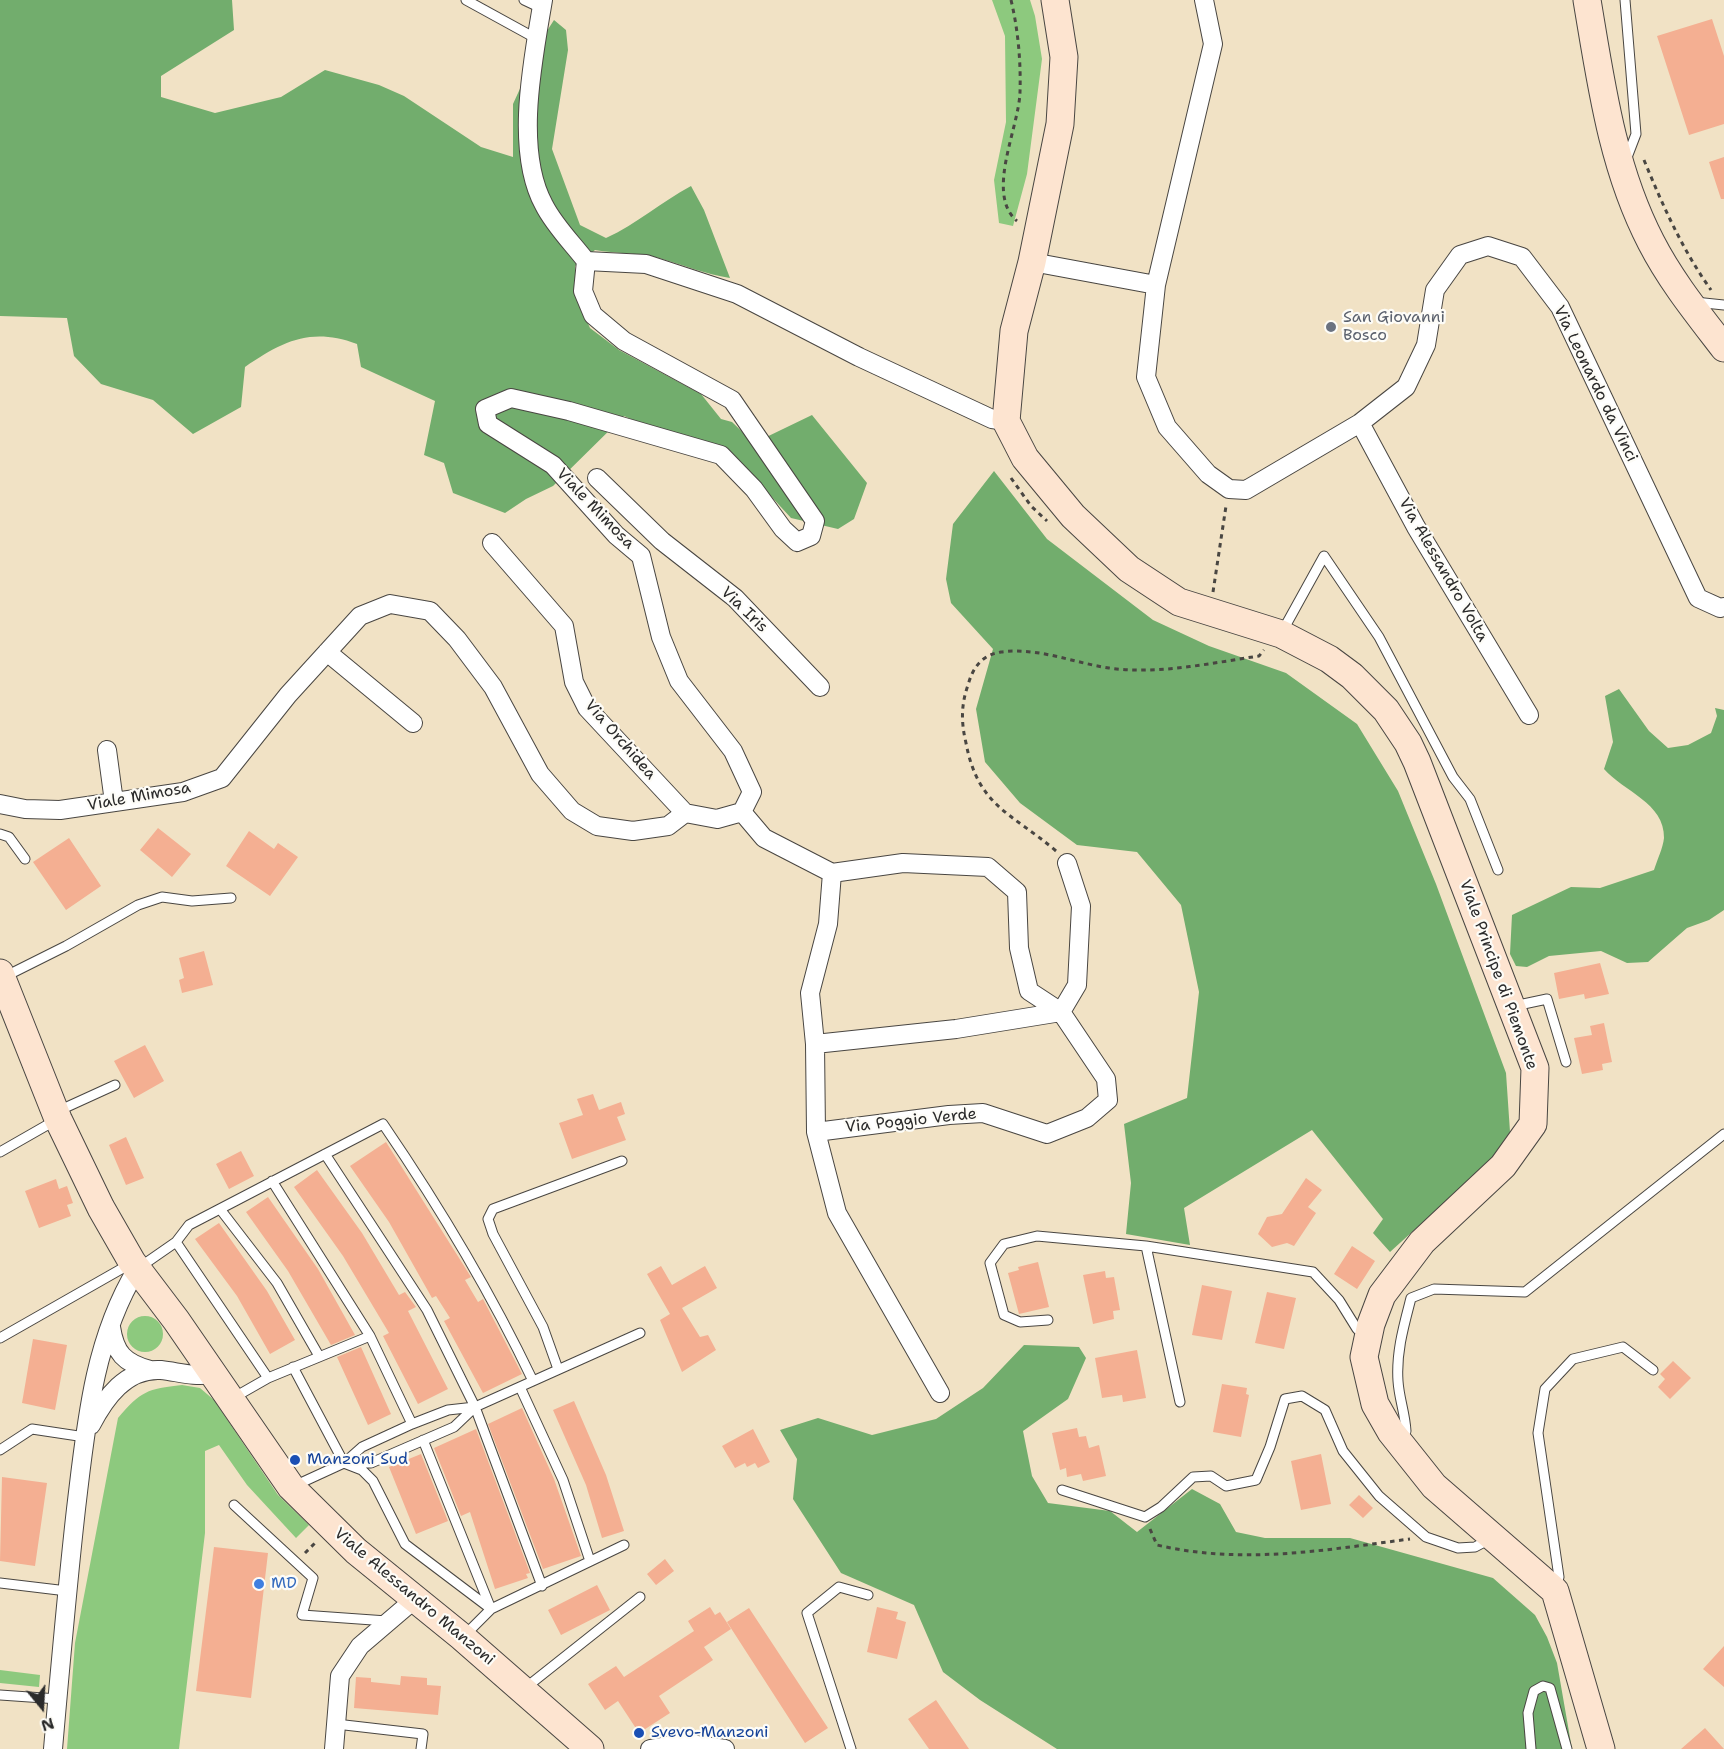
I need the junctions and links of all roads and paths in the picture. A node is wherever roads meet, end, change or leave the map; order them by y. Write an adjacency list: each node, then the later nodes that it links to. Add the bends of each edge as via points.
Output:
1 (466, 0): 9 (lane)
2 (524, 0): 8 (lane)
3 (1011, 0): 12 (path, via 1020,93 1003,179 1004,199 1010,215 1021,224)
4 (1055, 0): 14 (street, via 1064,57 1060,124)
5 (1204, 0): 15 (street, via 1214,44)
6 (1587, 0): 11 (street, via 1606,115)
7 (1625, 0): 11 (lane, via 1636,134)
8 (542, 4): 9 (street)
9 (537, 39): 13 (street, via 526,130 531,174 544,206)
10 (1642, 155): 17 (path, via 1686,253)
11 (1621, 173): 16 (street, via 1651,243)
12 (1023, 213)
13 (586, 261): 19 (street, via 646,264 737,294 859,357 992,419); 27 (street, Viale Mimosa, via 583,291 593,315 624,341 732,400 815,521 811,536 797,542 721,455 511,398 485,409 488,424 553,465 615,535)
14 (1032, 262): 15 (street); 19 (street, via 1014,331)
15 (1156, 285): 23 (street, via 1146,377 1167,427 1208,474)
16 (1687, 300): 17 (lane); 18 (street)
17 (1723, 306)
18 (1724, 348)
19 (1006, 421): 29 (street, Viale Principe di Piemonte, via 1025,458 1072,516 1141,578 1179,602)
20 (1360, 423): 23 (street, Via Leonardo da Vinci, via 1246,489); 28 (street, Via Leonardo da Vinci, via 1406,387 1426,345 1435,290 1460,255 1488,246 1522,257 1560,307 1698,598); 34 (street, Via Alessandro Volta, via 1416,528)
21 (1010, 476): 24 (path, via 1031,506)
22 (597, 478): 25 (street, Via Iris)
23 (1229, 489): 29 (path)
24 (1055, 529)
25 (662, 541): 27 (street); 33 (street, Via Iris, via 735,598)
26 (492, 543): 40 (street, Via Orchidea, via 564,626 574,682 587,708)
27 (640, 556): 39 (street, Viale Mimosa, via 661,637 679,681 733,752 752,792)
28 (1724, 607)
29 (1210, 612): 30 (street, Viale Principe di Piemonte)
30 (1281, 634): 44 (lane, via 1324,556 1378,637 1453,777 1470,799); 48 (street, Viale Principe di Piemonte, via 1352,676 1397,726 1417,762)
31 (1256, 644): 43 (path, via 1267,646 1259,656 1144,670 1108,668 1022,652 985,657 976,665 964,696 961,725 975,775 996,805)
32 (327, 652): 35 (street); 37 (street, Viale Mimosa, via 222,778 183,792); 40 (street, Viale Mimosa, via 360,616 390,604 430,611 493,687 540,774 572,811 597,826 633,831 668,826)
33 (820, 687)
34 (1529, 716)
35 (413, 723)
36 (107, 750): 37 (street)
37 (114, 802): 38 (street, Viale Mimosa, via 60,810)
38 (0, 804)
39 (742, 812): 40 (street, via 717,819); 45 (street, via 764,838)
40 (684, 813)
41 (0, 834): 42 (lane, via 9,837)
42 (25, 859)
43 (1067, 863): 49 (street, via 1081,906 1077,985)
44 (1498, 870)
45 (832, 873): 49 (street, Via Poggio Verde, via 903,863 988,867 1017,891 1019,948 1029,991); 50 (street, via 828,924 810,993)
46 (231, 898): 47 (lane, via 192,901 162,897 138,905 66,946)
47 (1, 975): 53 (street, Viale Alessandro Manzoni)
48 (1512, 1006): 51 (lane, via 1547,999); 65 (street, Viale Principe di Piemonte, via 1535,1068 1533,1124 1503,1167 1422,1242 1382,1295)
49 (1060, 1012): 50 (street, via 956,1029); 54 (street, Via Poggio Verde, via 1106,1079 1108,1100 1087,1118 1047,1134 983,1113)
50 (815, 1044): 54 (street)
51 (1566, 1062)
52 (115, 1084): 53 (lane)
53 (57, 1115): 56 (lane); 63 (street, Viale Alessandro Manzoni, via 101,1208)
54 (816, 1132): 79 (street, via 837,1213)
55 (1724, 1134): 84 (lane, via 1525,1292 1434,1289 1412,1298 1401,1335 1398,1382 1406,1431)
56 (0, 1152)
57 (325, 1154): 59 (lane); 77 (lane, via 383,1124 432,1197 491,1298); 82 (lane, via 427,1310)
58 (622, 1161): 72 (lane, via 493,1209 488,1219 492,1234 543,1327)
59 (272, 1181): 60 (lane); 68 (lane)
60 (220, 1209): 61 (lane, via 189,1225); 70 (lane, via 277,1283)
61 (176, 1242): 63 (lane); 76 (lane)
62 (1146, 1246): 64 (lane, via 1037,1236 1004,1244 990,1263 1004,1315 1020,1322); 65 (lane, via 1313,1272 1339,1300 1356,1329); 81 (lane)
63 (135, 1266): 66 (street); 69 (lane); 75 (street, Viale Alessandro Manzoni)
64 (1048, 1320)
65 (1371, 1324): 84 (street, Viale Principe di Piemonte, via 1364,1357 1375,1404)
66 (111, 1325): 73 (street, via 114,1345 123,1359); 85 (street, via 97,1364)
67 (640, 1333): 72 (lane)
68 (370, 1336): 70 (lane); 83 (lane)
69 (0, 1338)
70 (319, 1356): 71 (lane)
71 (293, 1367): 76 (lane); 88 (lane)
72 (558, 1369): 77 (lane)
73 (150, 1370): 75 (street, via 195,1377); 85 (street, via 113,1390)
74 (1653, 1370): 102 (lane, via 1623,1347 1573,1359 1545,1389 1538,1433 1559,1576)
75 (212, 1374): 80 (street, Viale Alessandro Manzoni)
76 (268, 1378): 80 (lane)
77 (533, 1381): 78 (lane)
78 (520, 1387): 82 (lane); 97 (lane, via 563,1480)
79 (940, 1393)
80 (230, 1400): 89 (street, Viale Alessandro Manzoni)
81 (1180, 1402)
82 (474, 1407): 83 (lane, via 448,1410); 86 (lane, via 454,1427); 100 (lane)
83 (412, 1424): 88 (lane, via 362,1447)
84 (1391, 1432): 95 (street, Viale Principe di Piemonte, via 1434,1486)
85 (84, 1437): 87 (lane, via 32,1429); 101 (street)
86 (423, 1440): 88 (lane, via 372,1463); 106 (lane)
87 (0, 1450)
88 (344, 1463): 89 (lane); 106 (lane, via 362,1470 373,1480 405,1544)
89 (291, 1487): 93 (street, Viale Alessandro Manzoni)
90 (1062, 1490): 92 (lane)
91 (234, 1505): 98 (lane)
92 (1145, 1517): 94 (path, via 1157,1545 1194,1554 1306,1554); 94 (lane, via 1193,1477 1211,1476 1226,1486 1256,1480 1285,1400 1302,1396 1325,1410 1343,1451 1378,1496)
93 (332, 1528): 98 (path); 105 (street, Viale Alessandro Manzoni)
94 (1426, 1537): 95 (lane, via 1458,1548 1475,1548)
95 (1492, 1538): 102 (street, Viale Principe di Piemonte)
96 (624, 1545): 97 (lane)
97 (590, 1561): 100 (lane)
98 (296, 1562): 107 (lane, via 313,1578 302,1616)
99 (0, 1583): 101 (lane)
100 (542, 1586): 106 (lane)
101 (67, 1591): 111 (street)
102 (1555, 1591): 122 (street)
103 (868, 1595): 119 (lane, via 839,1587 807,1613)
104 (640, 1597): 109 (lane)
105 (415, 1599): 107 (street); 108 (street, Viale Alessandro Manzoni)
106 (491, 1609): 108 (lane)
107 (392, 1621): 112 (street, via 360,1646 340,1676)
108 (462, 1637): 109 (street, Viale Alessandro Manzoni)
109 (522, 1690): 116 (street, Viale Alessandro Manzoni)
110 (0, 1695): 111 (lane)
111 (58, 1699): 113 (street)
112 (336, 1724): 114 (street); 115 (lane, via 423,1734)
113 (53, 1749)
114 (334, 1749)
115 (421, 1749)
116 (590, 1749)
117 (650, 1749): 118 (street, via 683,1743)
118 (724, 1749)
119 (851, 1749)
120 (1531, 1749): 121 (lane, via 1528,1713 1534,1690 1543,1686 1550,1688)
121 (1567, 1749)
122 (1601, 1749)

